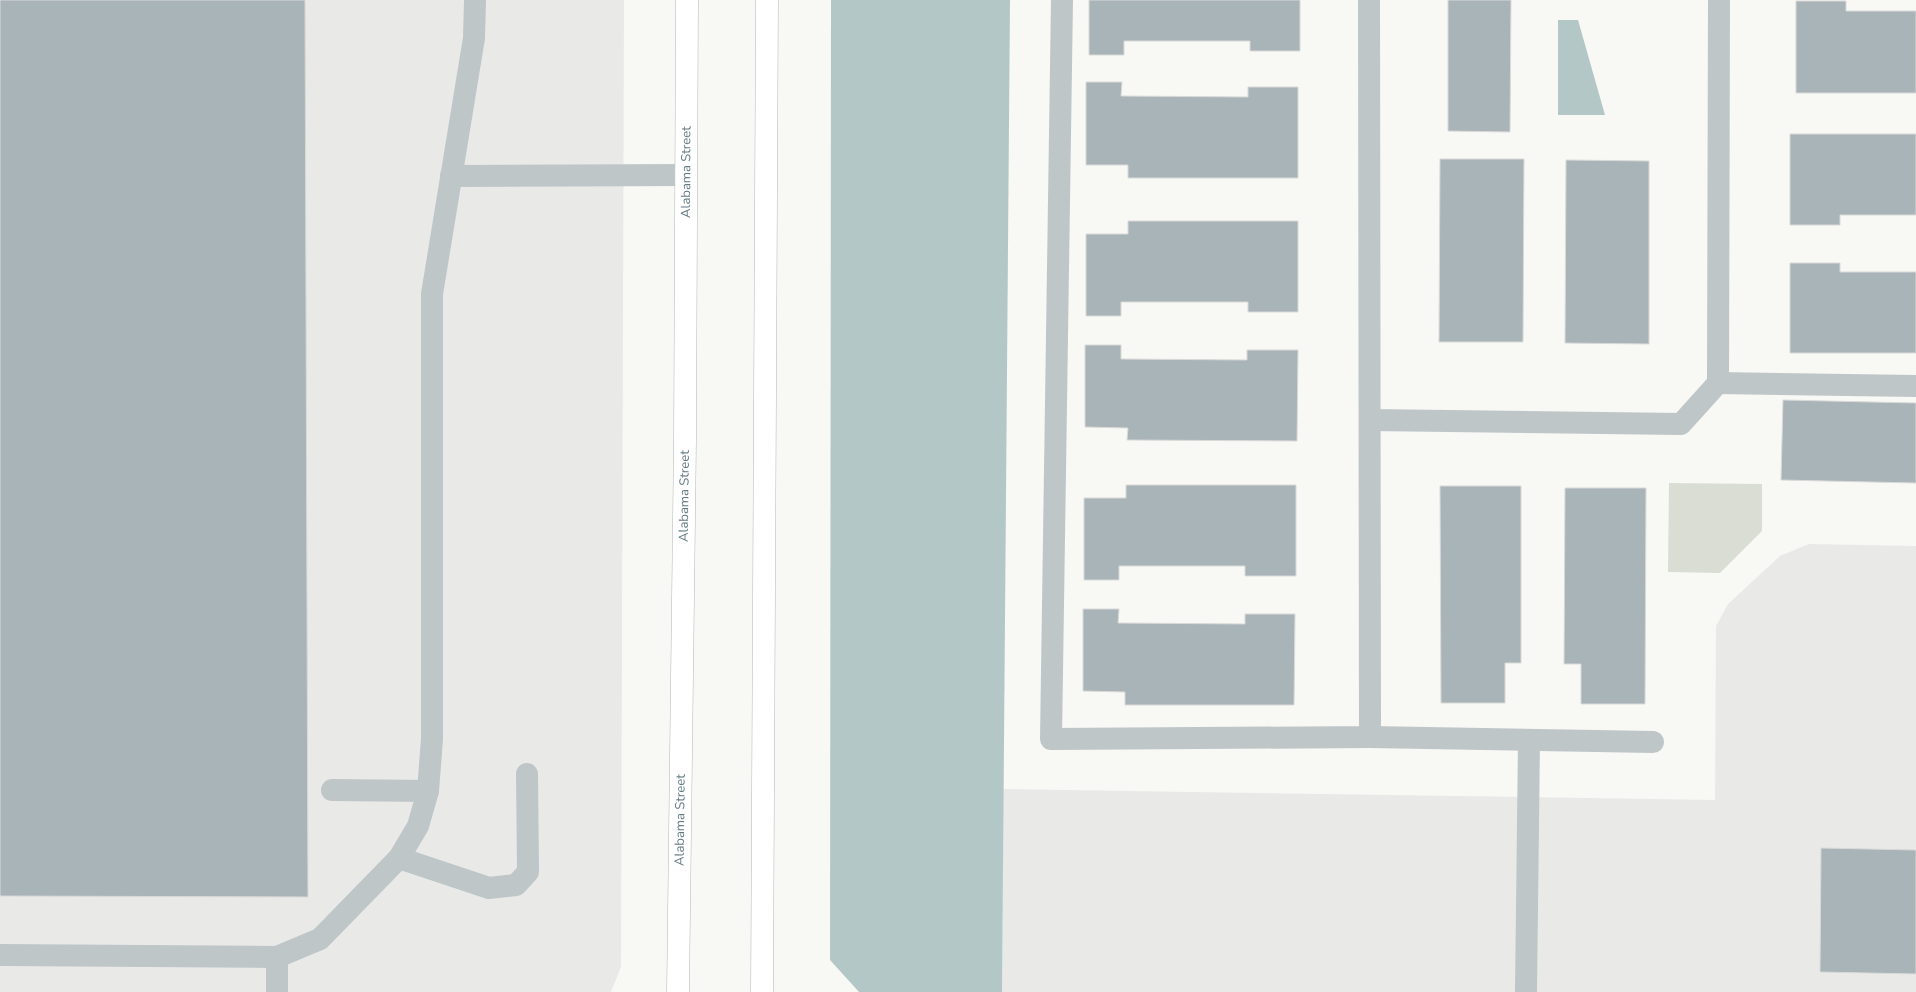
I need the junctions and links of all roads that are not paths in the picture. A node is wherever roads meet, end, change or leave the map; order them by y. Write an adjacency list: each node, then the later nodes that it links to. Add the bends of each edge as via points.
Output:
1 (474, 0): 8 (lane, via 474,38)
2 (686, 0): 7 (main road, Alabama Street)
3 (768, 0): 23 (main road)
4 (1062, 0): 12 (lane, via 1051,739)
5 (1369, 0): 11 (lane)
6 (1719, 0): 9 (lane)
7 (686, 175): 8 (lane); 22 (main road, Alabama Street)
8 (451, 176): 17 (lane, via 432,294 432,739)
9 (1718, 383): 10 (lane); 11 (lane, via 1681,424)
10 (1916, 386)
11 (1370, 420): 12 (lane)
12 (1370, 738): 13 (lane)
13 (1529, 740): 14 (lane); 24 (lane)
14 (1653, 742)
15 (528, 774): 18 (lane, via 528,872 516,885 489,888)
16 (332, 790): 17 (lane)
17 (428, 791): 18 (lane, via 418,826)
18 (399, 858): 20 (lane, via 320,939)
19 (0, 955): 20 (lane)
20 (277, 957): 21 (lane)
21 (277, 992)
22 (678, 992)
23 (762, 992)
24 (1526, 992)

